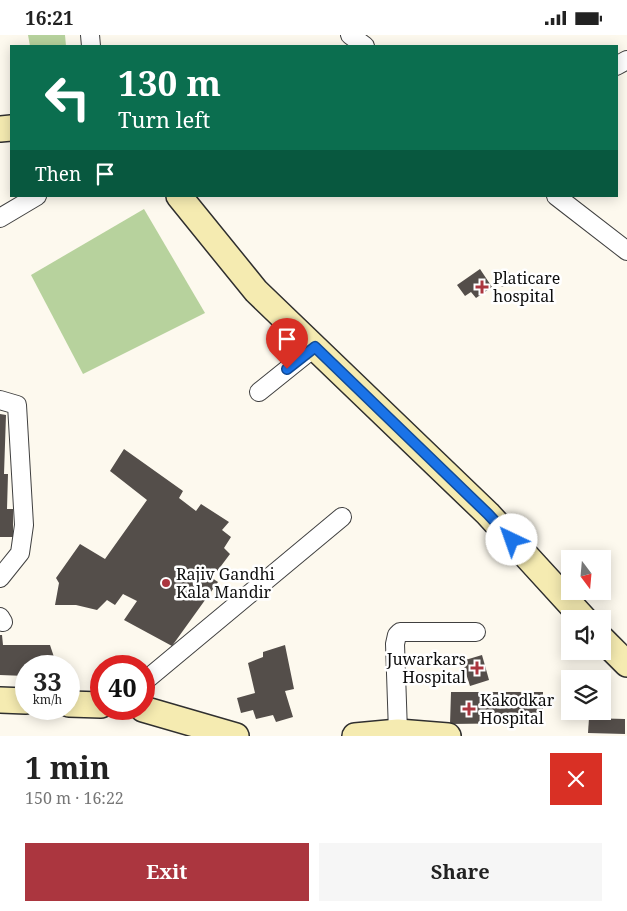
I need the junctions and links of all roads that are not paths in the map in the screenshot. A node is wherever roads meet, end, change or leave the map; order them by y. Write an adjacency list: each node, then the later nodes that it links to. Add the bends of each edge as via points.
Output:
1 (350, 35): 2 (street)
2 (364, 45)
3 (35, 197): 6 (street)
4 (179, 197): 8 (street, via 256,291)
5 (557, 197): 7 (street)
6 (0, 218)
7 (627, 251)
8 (315, 347): 9 (street); 13 (street, via 488,514)
9 (259, 391)
10 (0, 401): 12 (street, via 17,405 24,525 20,553)
11 (342, 517): 17 (street)
12 (0, 578)
13 (576, 610)
14 (476, 632): 21 (street, via 400,632 397,635)
15 (611, 648): 16 (street)
16 (627, 665)
17 (155, 673)
18 (0, 700): 19 (street)
19 (15, 701)
20 (155, 712): 22 (street)
21 (398, 732): 23 (street); 24 (street)
22 (236, 736)
23 (354, 736)
24 (448, 736)

